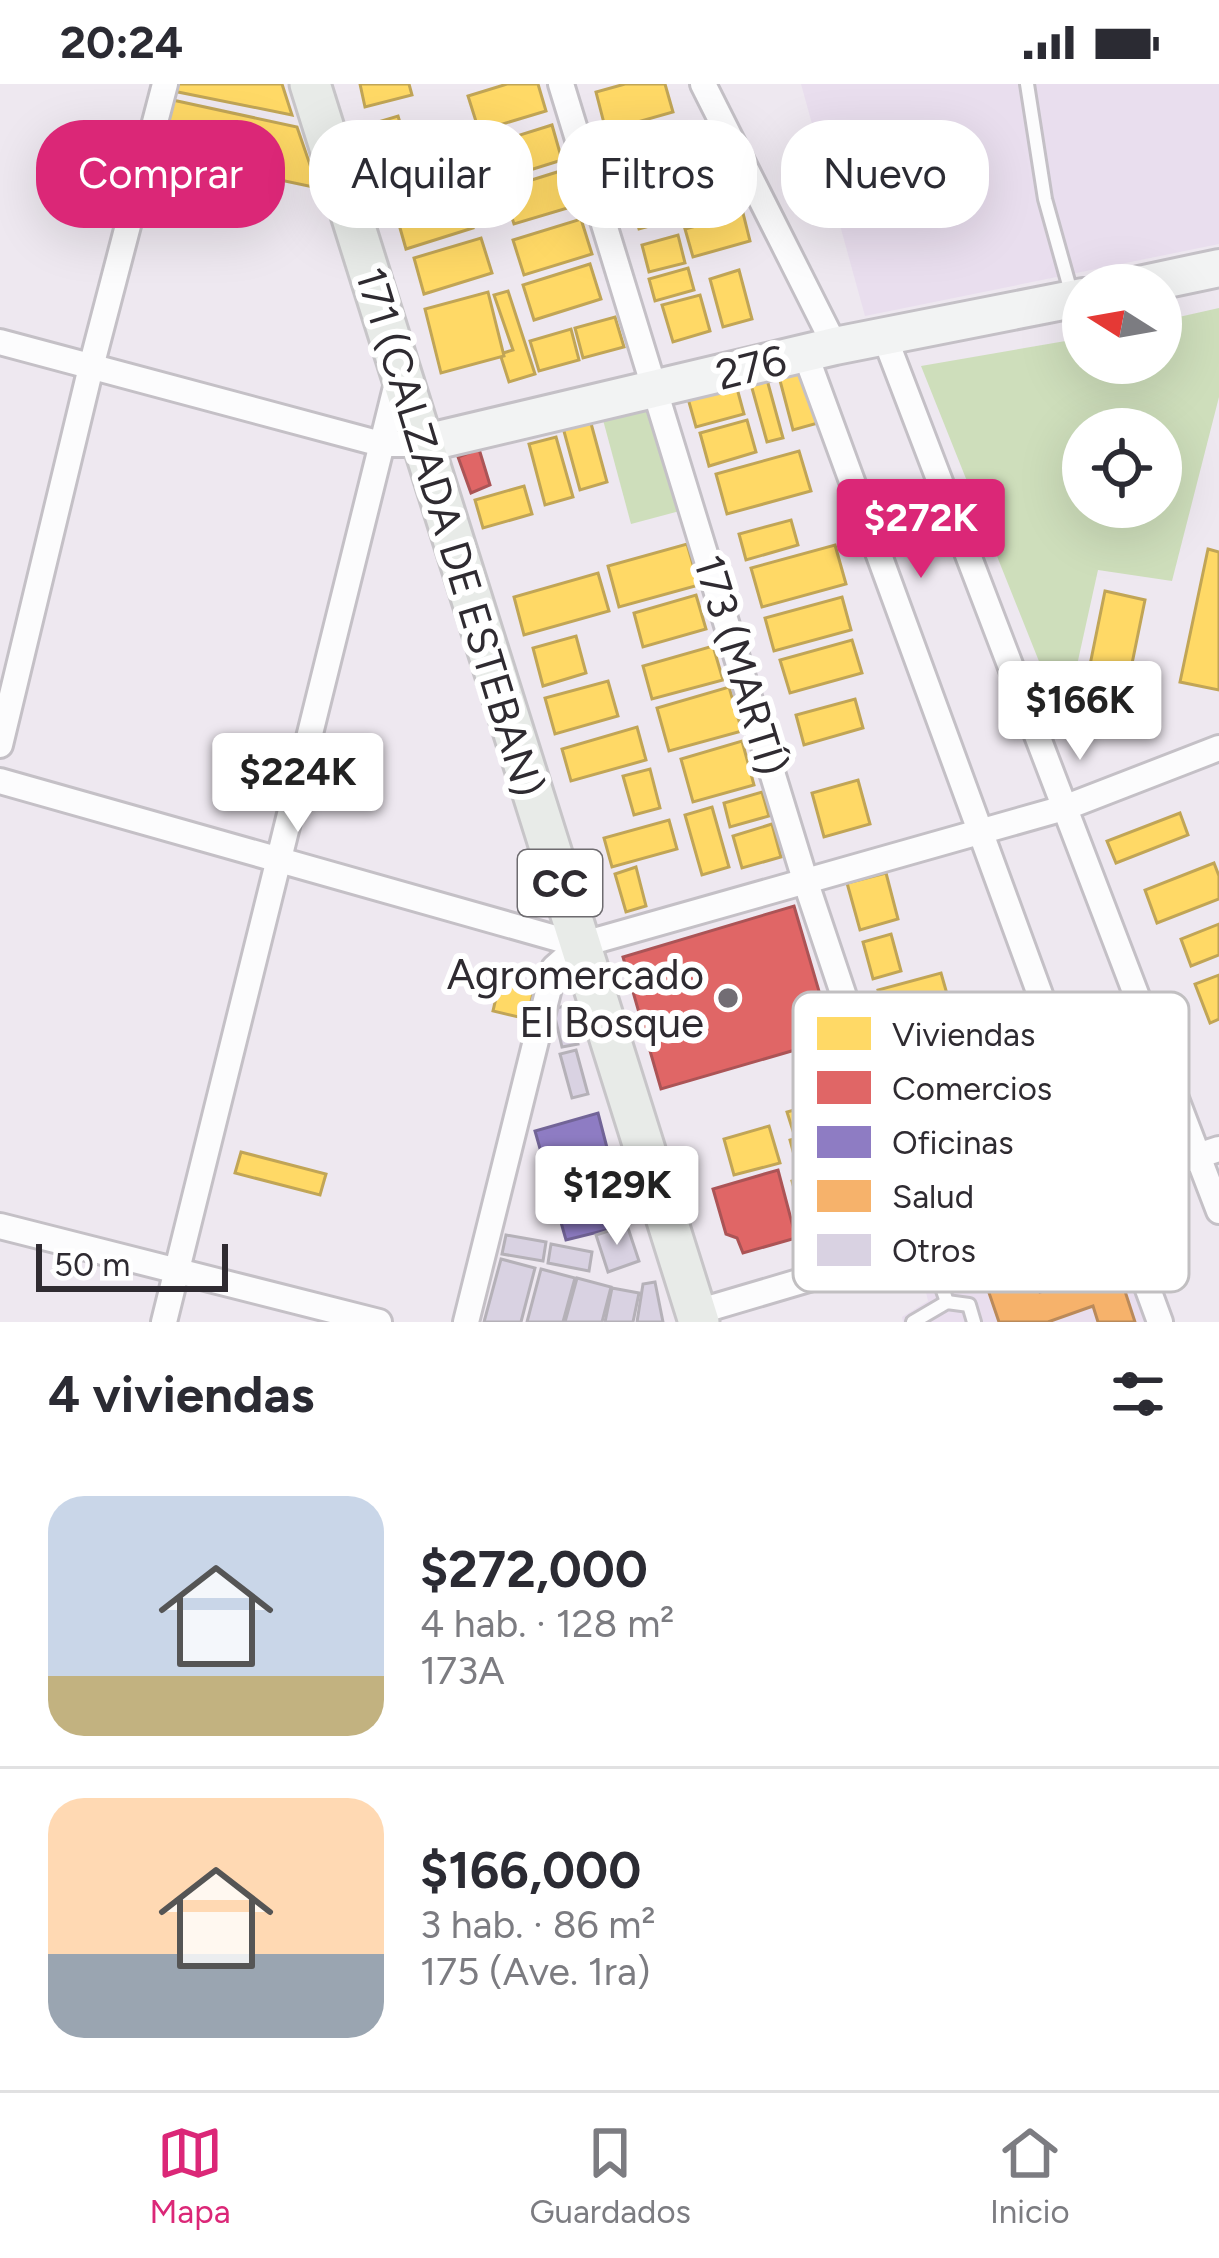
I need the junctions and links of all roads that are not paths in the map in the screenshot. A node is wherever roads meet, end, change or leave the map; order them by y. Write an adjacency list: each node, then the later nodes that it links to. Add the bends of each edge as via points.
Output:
1 (165, 84): 13 (street)
2 (310, 84): 14 (main road, 171 (CALZADA DE ESTEBAN) / CC)
3 (561, 84): 15 (street, 173 (MARTÍ))
4 (704, 84): 12 (street)
5 (1027, 84): 6 (lane)
6 (1062, 267)
7 (1219, 268): 8 (street)
8 (1182, 276)
9 (1062, 301): 10 (street, 276)
10 (884, 338): 12 (street, 276); 21 (street)
11 (0, 342): 13 (street)
12 (820, 349): 15 (street, 276); 22 (street)
13 (91, 368): 16 (street); 18 (street)
14 (399, 372): 16 (street); 17 (main road, 171 (CALZADA DE ESTEBAN) / CC)
15 (658, 391): 17 (street, 276); 24 (street, 173 (MARTÍ))
16 (381, 444): 17 (street); 23 (street)
17 (421, 445): 25 (main road, 171 (CALZADA DE ESTEBAN) / CC)
18 (0, 746)
19 (1219, 748): 21 (street)
20 (0, 781): 23 (street)
21 (1064, 808): 22 (street); 28 (street)
22 (980, 830): 24 (street); 27 (street)
23 (279, 860): 25 (street); 33 (street)
24 (806, 883): 25 (street); 26 (street, 173 (MARTÍ))
25 (580, 945): 38 (main road, 171 (CALZADA DE ESTEBAN) / CC); 41 (street, via 554,968)
26 (843, 992)
27 (1038, 992)
28 (1141, 992)
29 (1189, 1105): 30 (street)
30 (1209, 1153): 31 (street)
31 (1219, 1210)
32 (0, 1226): 33 (street)
33 (177, 1271): 39 (street); 40 (street)
34 (793, 1287): 38 (street)
35 (943, 1292): 37 (lane)
36 (1149, 1292): 44 (street)
37 (946, 1302): 42 (lane); 43 (lane, via 969,1305)
38 (698, 1317)
39 (164, 1322)
40 (379, 1322)
41 (466, 1322)
42 (913, 1322)
43 (974, 1322)
44 (1160, 1322)

